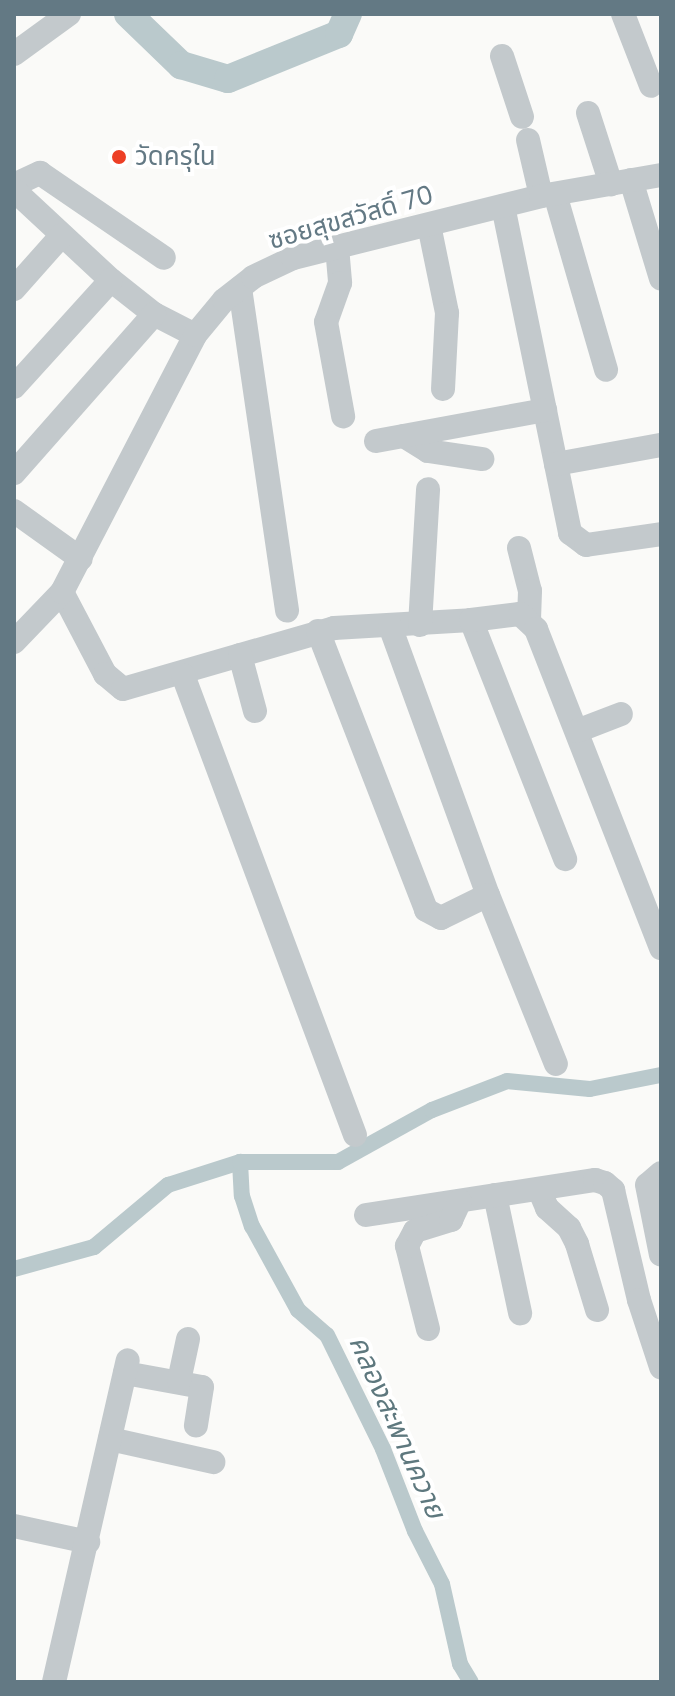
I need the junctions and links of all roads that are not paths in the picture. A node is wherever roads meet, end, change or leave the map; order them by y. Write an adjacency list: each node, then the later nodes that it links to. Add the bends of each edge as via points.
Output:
1 (69, 14): 5 (street)
2 (623, 14): 7 (street)
3 (14, 30): 4 (street)
4 (14, 39)
5 (14, 54)
6 (502, 56): 13 (street)
7 (651, 86)
8 (588, 113): 10 (street)
9 (661, 175): 10 (street, ซอยสุขสวัสดิ์ 70)
10 (621, 182): 13 (street, ซอยสุขสวัสดิ์ 70); 20 (street)
11 (14, 187): 12 (street, via 35,172); 15 (street)
12 (65, 190): 15 (street); 19 (street)
13 (548, 195): 14 (street, ซอยสุขสวัสดิ์ 70); 26 (street)
14 (503, 206): 16 (street, ซอยสุขสวัสดิ์ 70); 29 (street)
15 (44, 218): 17 (street)
16 (429, 225): 18 (street, ซอยสุขสวัสดิ์ 70); 28 (street, via 447,313)
17 (62, 235): 21 (street); 23 (street)
18 (337, 247): 22 (street, ซอยสุขสวัสดิ์ 70, via 293,258); 30 (street, via 340,283 326,322)
19 (164, 258)
20 (661, 279)
21 (111, 280): 24 (street); 27 (street)
22 (240, 288): 25 (street, ซอยสุขสวัสดิ์ 70); 43 (street)
23 (14, 289)
24 (154, 314): 25 (street); 36 (street)
25 (195, 335): 41 (street, ซอยสุขสวัสดิ์ 70)
26 (606, 370)
27 (14, 387)
28 (443, 389)
29 (545, 410): 31 (street); 35 (street)
30 (343, 416)
31 (404, 436): 32 (street); 34 (street, via 428,451)
32 (376, 441)
33 (661, 445): 35 (street)
34 (482, 459)
35 (556, 464): 39 (street, via 576,540 586,545)
36 (14, 473)
37 (428, 489): 46 (street)
38 (14, 511): 41 (street)
39 (661, 534)
40 (519, 548): 44 (street, via 530,591)
41 (81, 559): 42 (street, ซอยสุขสวัสดิ์ 70)
42 (62, 592): 49 (street, ซอยสุขสวัสดิ์ 70); 51 (street, via 113,682 136,688)
43 (287, 611)
44 (529, 619): 45 (street, via 512,613); 54 (street)
45 (471, 620): 46 (street); 55 (street)
46 (420, 625): 47 (street)
47 (390, 626): 48 (street); 56 (street)
48 (318, 631): 50 (street); 56 (street, via 426,910 441,918)
49 (14, 642)
50 (240, 655): 51 (street); 52 (street)
51 (183, 675): 59 (street)
52 (255, 711)
53 (621, 714): 54 (street)
54 (577, 731): 57 (street)
55 (565, 859)
56 (488, 895): 58 (street)
57 (660, 943)
58 (556, 1064)
59 (355, 1135)
60 (661, 1173): 65 (street, via 647,1185)
61 (539, 1189): 62 (street); 66 (street, via 595,1180 613,1190); 67 (street, via 577,1244)
62 (495, 1195): 63 (street); 68 (street)
63 (460, 1201): 64 (street); 69 (street, via 451,1220 415,1231 407,1246)
64 (366, 1215)
65 (661, 1255)
66 (650, 1296): 71 (street)
67 (597, 1310)
68 (520, 1313)
69 (428, 1329)
70 (188, 1339): 72 (street)
71 (661, 1367)
72 (179, 1381): 73 (street, via 202,1387); 74 (street, via 126,1366)
73 (196, 1426)
74 (110, 1439): 75 (street); 77 (street)
75 (213, 1462)
76 (14, 1526): 77 (street)
77 (88, 1542): 78 (street)
78 (54, 1682)

